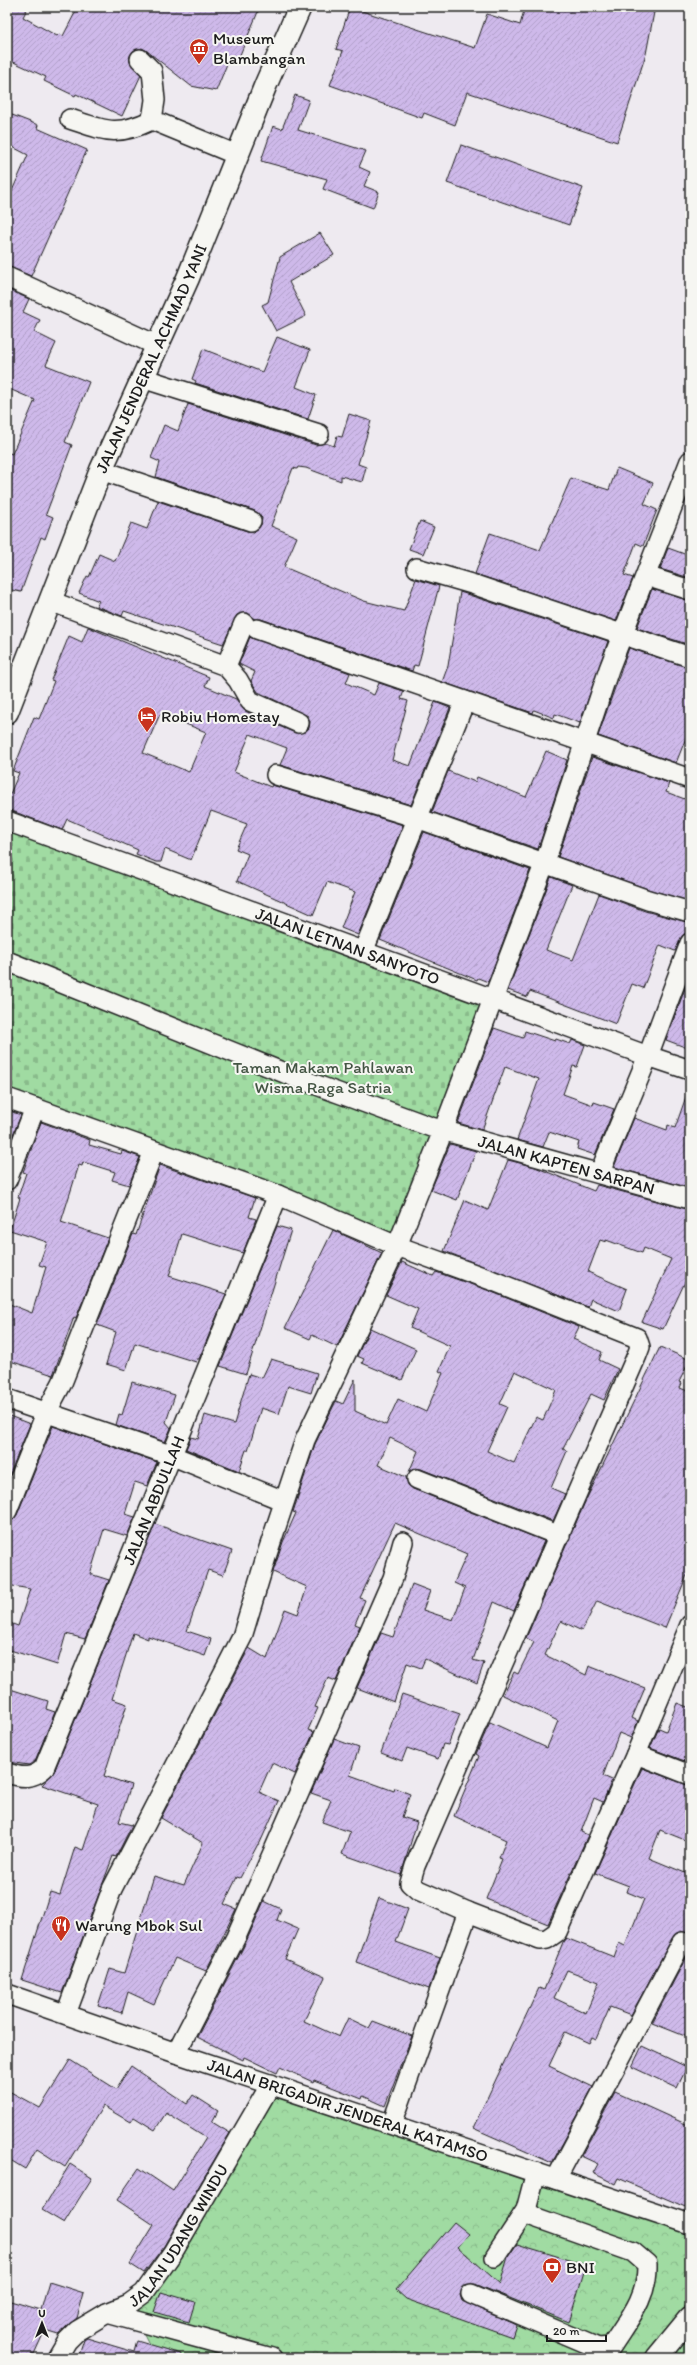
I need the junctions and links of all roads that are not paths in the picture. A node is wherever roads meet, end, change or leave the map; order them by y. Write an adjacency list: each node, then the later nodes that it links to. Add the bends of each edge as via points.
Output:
1 (300, 7): 5 (main road, JALAN JENDERAL ACHMAD YANI)
2 (140, 59): 4 (street, via 152,71 155,100)
3 (70, 119): 4 (street, via 104,130 130,130)
4 (152, 120): 5 (street)
5 (237, 155): 7 (main road, JALAN JENDERAL ACHMAD YANI, via 188,278)
6 (7, 277): 7 (street)
7 (156, 345): 8 (main road, JALAN JENDERAL ACHMAD YANI)
8 (142, 378): 9 (street); 11 (main road, JALAN JENDERAL ACHMAD YANI)
9 (319, 434)
10 (690, 461): 14 (street)
11 (101, 470): 12 (street); 16 (main road, JALAN JENDERAL ACHMAD YANI)
12 (251, 521)
13 (417, 568): 17 (street, via 475,584)
14 (646, 576): 15 (street); 17 (street)
15 (690, 590)
16 (50, 601): 19 (street); 21 (main road, JALAN JENDERAL ACHMAD YANI)
17 (623, 634): 18 (street); 23 (street)
18 (690, 657)
19 (226, 666): 20 (street, via 250,626); 22 (street, via 250,701)
20 (465, 701): 23 (street); 26 (street)
21 (7, 712)
22 (299, 723)
23 (584, 743): 25 (street); 28 (street)
24 (276, 775): 26 (street)
25 (690, 779)
26 (417, 818): 28 (street); 31 (street)
27 (7, 821): 31 (street, JALAN LETNAN SANYOTO)
28 (545, 862): 29 (street, via 648,900); 33 (street)
29 (690, 912)
30 (690, 944): 34 (street)
31 (363, 952): 33 (street, JALAN LETNAN SANYOTO)
32 (7, 961): 38 (street, JALAN KAPTEN SARPAN, via 292,1076)
33 (494, 1000): 34 (street, JALAN LETNAN SANYOTO); 38 (street)
34 (648, 1056): 35 (street, JALAN LETNAN SANYOTO); 40 (street)
35 (690, 1070)
36 (7, 1098): 37 (street)
37 (35, 1108): 39 (street); 41 (street)
38 (443, 1131): 40 (street, JALAN KAPTEN SARPAN); 44 (street)
39 (154, 1151): 42 (street); 46 (street, via 62,1383)
40 (600, 1172): 43 (street, JALAN KAPTEN SARPAN)
41 (7, 1180)
42 (278, 1195): 44 (street); 47 (street, JALAN ABDULLAH)
43 (690, 1198)
44 (397, 1246): 49 (street, via 305,1440); 51 (street, via 637,1338 640,1347 638,1356)
45 (7, 1400): 46 (street)
46 (46, 1412): 47 (street); 50 (street)
47 (173, 1456): 49 (street); 55 (street, JALAN ABDULLAH, via 44,1768 36,1776 29,1777)
48 (417, 1479): 51 (street)
49 (284, 1501): 60 (street, via 242,1637 112,1889)
50 (7, 1511)
51 (560, 1536): 57 (street, via 418,1858 410,1883 418,1890)
52 (403, 1542): 61 (street, via 393,1578 236,1937)
53 (690, 1625): 54 (street)
54 (636, 1754): 56 (street); 57 (street, via 557,1932 547,1940 540,1940)
55 (7, 1773)
56 (690, 1775)
57 (468, 1912): 63 (street)
58 (682, 1942): 65 (street)
59 (7, 1994): 60 (street, JALAN BRIGADIR JENDERAL KATAMSO)
60 (66, 2014): 61 (street, JALAN BRIGADIR JENDERAL KATAMSO)
61 (176, 2053): 62 (street, JALAN BRIGADIR JENDERAL KATAMSO)
62 (271, 2084): 63 (street, JALAN BRIGADIR JENDERAL KATAMSO); 70 (street, JALAN UDANG WINDU, via 173,2252 144,2293 129,2304)
63 (392, 2124): 64 (street, JALAN BRIGADIR JENDERAL KATAMSO)
64 (536, 2172): 65 (street, JALAN BRIGADIR JENDERAL KATAMSO); 66 (street)
65 (556, 2179): 67 (street, JALAN BRIGADIR JENDERAL KATAMSO)
66 (526, 2210): 68 (street); 72 (street, via 534,2217 633,2252 646,2264 647,2280 641,2300)
67 (690, 2224)
68 (495, 2257)
69 (471, 2294): 72 (street)
70 (107, 2313): 73 (street, JALAN UDANG WINDU, via 77,2331 67,2341); 74 (street)
71 (690, 2318): 75 (main road)
72 (615, 2353)
73 (57, 2358)
74 (272, 2358)
75 (657, 2358)

